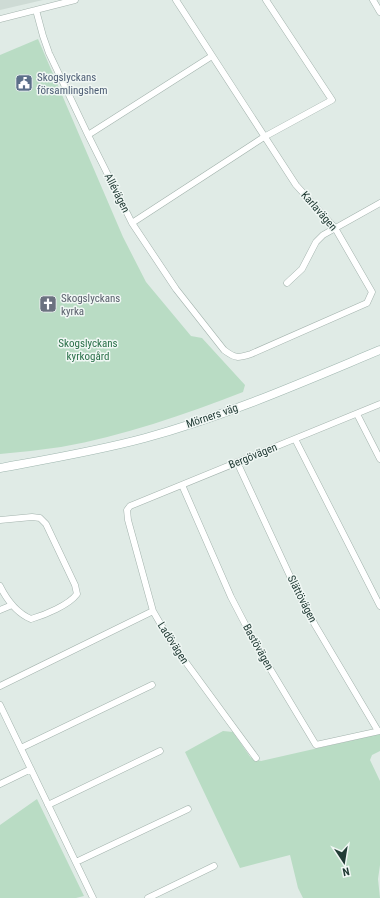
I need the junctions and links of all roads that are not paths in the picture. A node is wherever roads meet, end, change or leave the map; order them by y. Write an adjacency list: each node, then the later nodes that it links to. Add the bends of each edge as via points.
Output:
1 (75, 0): 5 (street)
2 (176, 0): 8 (street, Karlavägen)
3 (266, 0): 10 (street, via 332,100)
4 (372, 0): 6 (street)
5 (36, 10): 7 (street); 9 (street, Allévägen, via 49,53)
6 (380, 12)
7 (0, 19)
8 (212, 56): 9 (street); 10 (street, Karlavägen)
9 (88, 135): 12 (street, Allévägen)
10 (264, 137): 12 (street); 13 (street, Karlavägen, via 296,185)
11 (380, 203): 13 (street)
12 (132, 223): 16 (street, Allévägen, via 176,289 224,350)
13 (335, 228): 14 (street, via 316,242 302,270); 16 (street, Karlavägen, via 372,292 367,303 251,354 238,358)
14 (287, 283)
15 (380, 350): 21 (main road, Mörners väg, via 279,392 177,429 69,456)
16 (232, 356)
17 (380, 404): 18 (street, Bergövägen)
18 (357, 414): 19 (street, Bergövägen); 20 (street)
19 (295, 439): 23 (street, Bergövägen); 30 (street)
20 (380, 459)
21 (37, 461): 22 (main road, Mörners väg); 24 (main road, Mörners väg)
22 (0, 462)
23 (237, 462): 25 (street, Bergövägen); 36 (street, Slättövägen, via 315,625)
24 (0, 468)
25 (182, 485): 26 (street, Bergövägen, via 130,506); 36 (street, Bastövägen, via 231,597 257,647 316,745)
26 (127, 510): 32 (street, Ladövägen)
27 (0, 520): 29 (street, via 40,518 46,524 77,594 73,600 31,619)
28 (0, 586): 29 (street)
29 (12, 605): 31 (street)
30 (380, 606)
31 (0, 610)
32 (153, 611): 34 (street); 39 (street, Ladövägen, via 175,647)
33 (152, 685): 37 (street)
34 (0, 686)
35 (0, 705): 37 (street)
36 (379, 731)
37 (21, 748): 40 (street)
38 (160, 751): 42 (street)
39 (256, 758)
40 (31, 769): 41 (street); 42 (street)
41 (0, 784)
42 (48, 805): 44 (street)
43 (188, 809): 44 (street)
44 (76, 862): 46 (street)
45 (214, 866): 47 (street)
46 (93, 898)
47 (148, 898)

